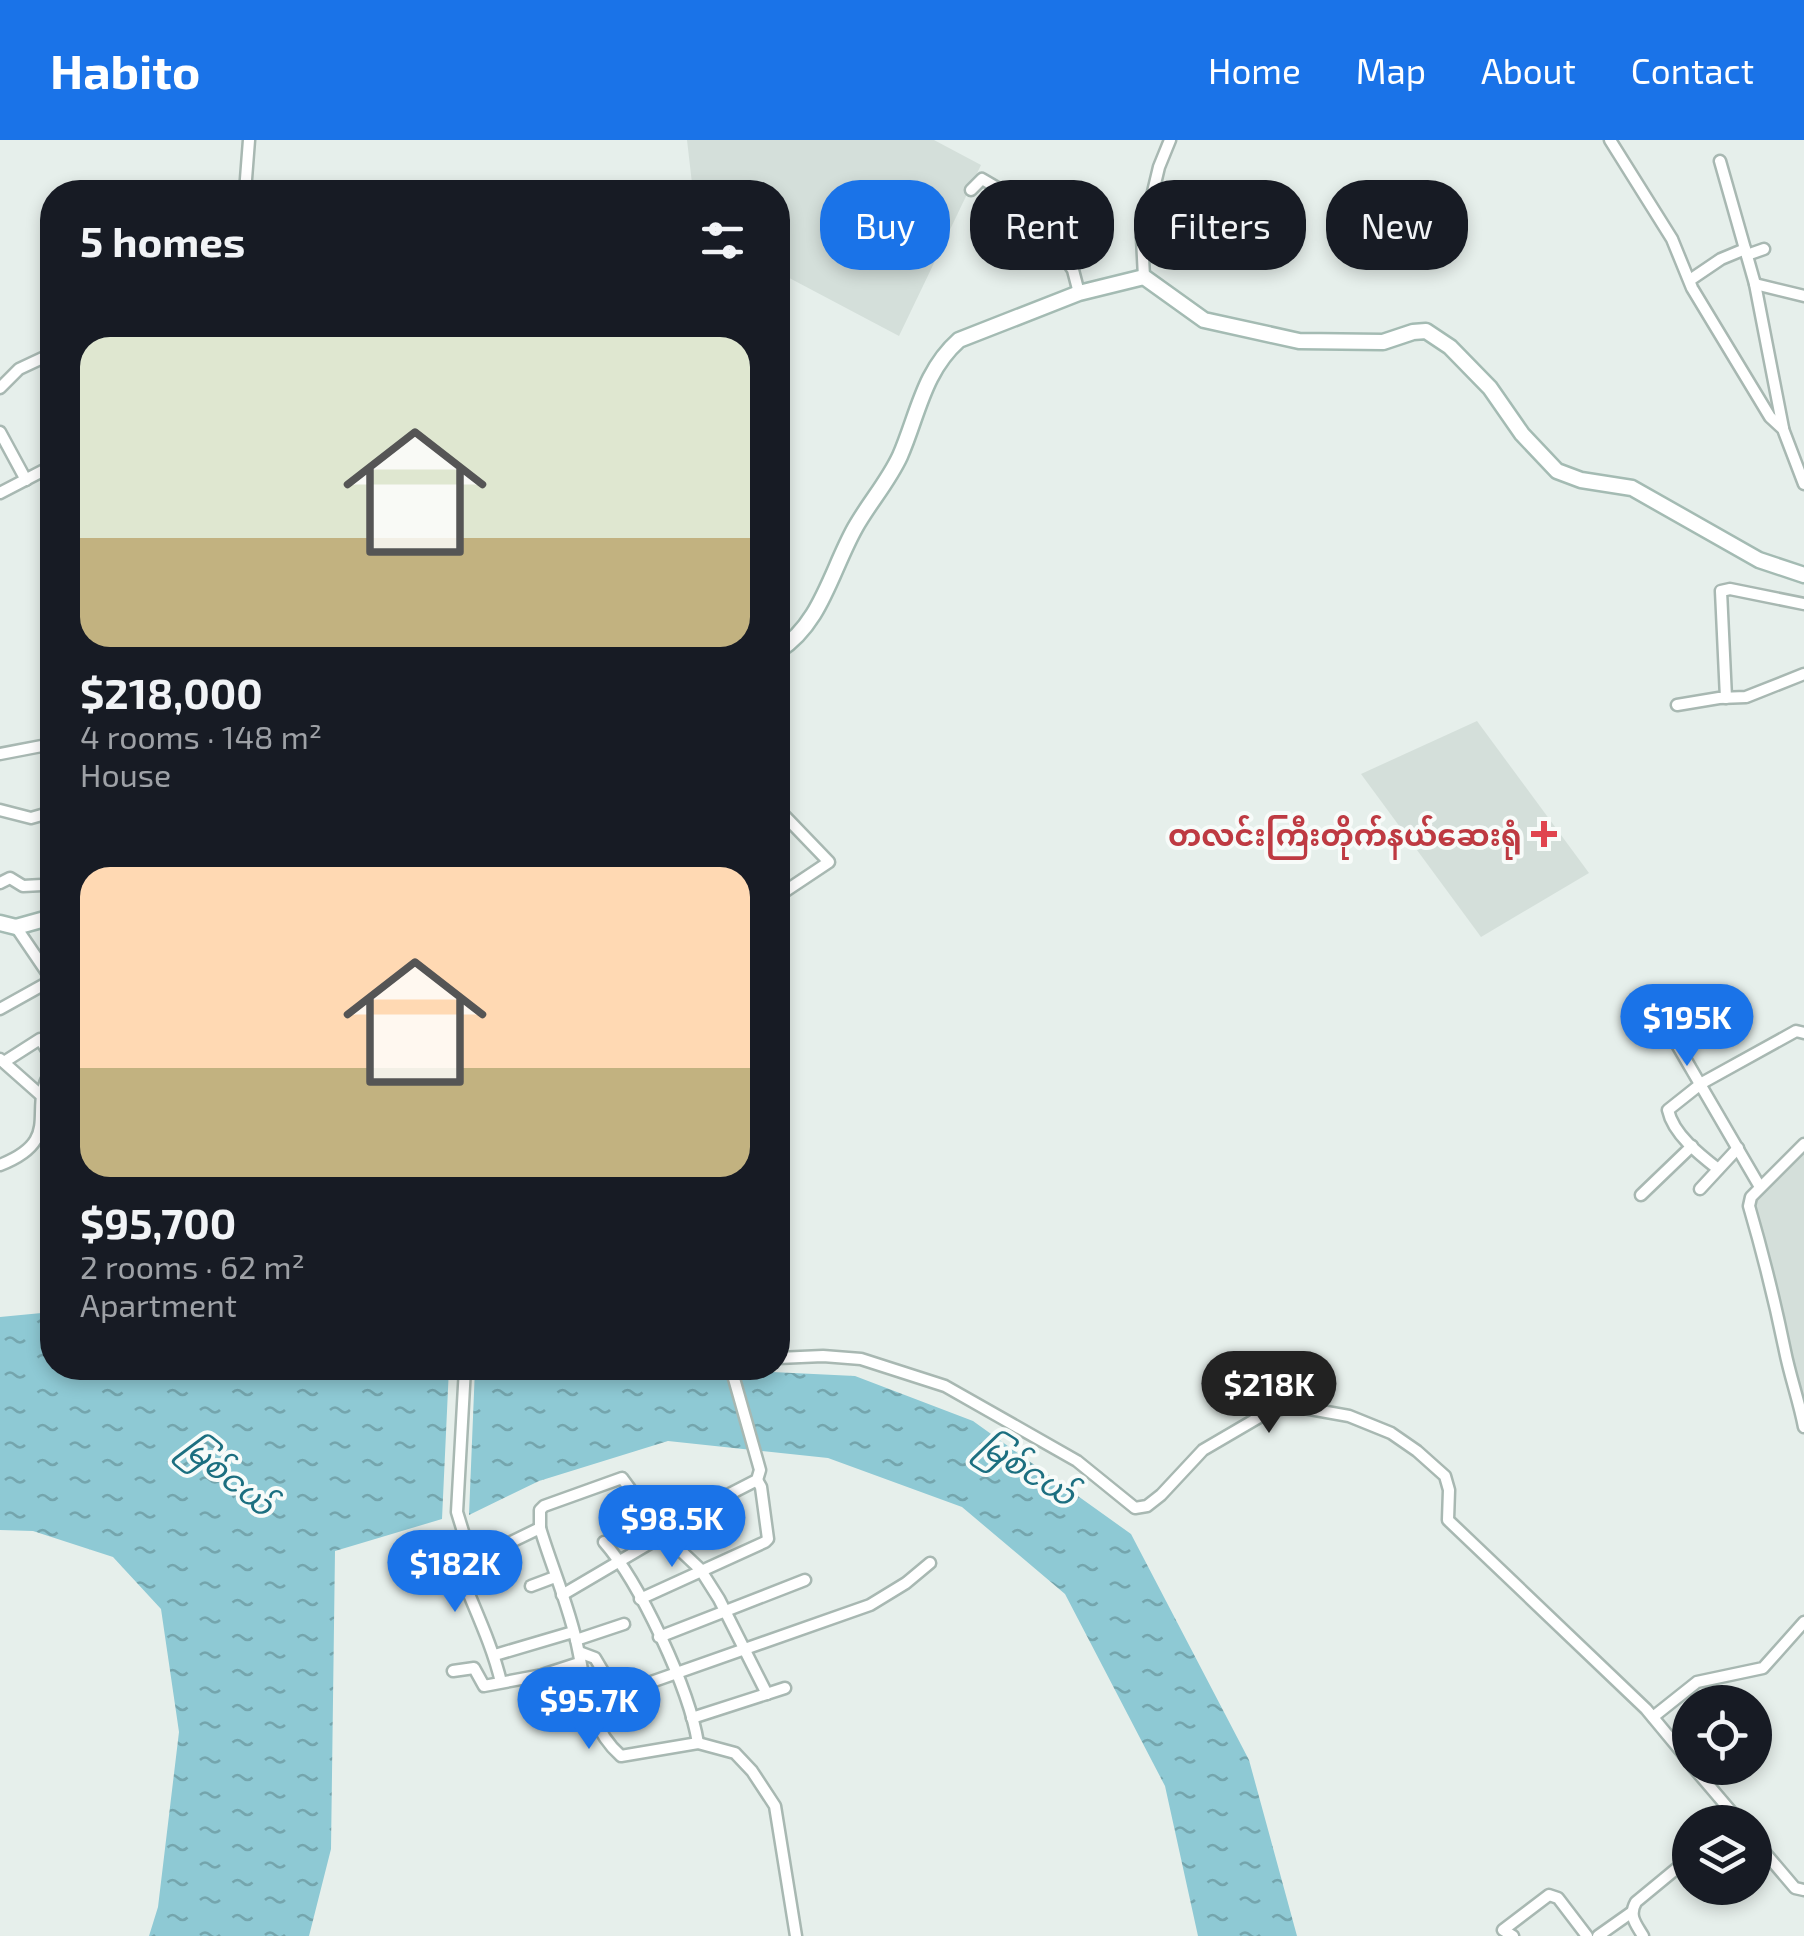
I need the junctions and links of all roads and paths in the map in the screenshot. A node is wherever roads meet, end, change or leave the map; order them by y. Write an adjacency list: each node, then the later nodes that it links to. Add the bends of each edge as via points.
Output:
1 (249, 140): 5 (street)
2 (1170, 140): 9 (street, via 1142,238)
3 (1610, 140): 10 (street)
4 (1720, 161): 7 (street)
5 (247, 180)
6 (1764, 249): 7 (street)
7 (1746, 252): 10 (street); 11 (street)
8 (1072, 270): 12 (street)
9 (1144, 277): 12 (street); 22 (street, via 1204,320 1283,338 1383,342 1426,331 1490,388 1557,471 1632,488 1758,560)
10 (1690, 280): 16 (street, via 1770,417)
11 (1755, 284): 13 (street); 16 (street)
12 (1080, 292): 24 (street, via 959,340 940,358 891,474 857,524 811,620)
13 (1804, 296)
14 (40, 362): 15 (street)
15 (0, 388)
16 (1784, 429): 20 (street)
17 (0, 432): 19 (street)
18 (40, 472): 19 (street)
19 (26, 480): 21 (street)
20 (1804, 484)
21 (0, 494)
22 (1804, 574)
23 (1804, 604): 26 (street, via 1721,591)
24 (790, 643)
25 (1804, 674): 26 (street, via 1762,693)
26 (1726, 698): 27 (street)
27 (1677, 705)
28 (40, 746): 29 (street)
29 (0, 754)
30 (0, 810): 31 (street)
31 (40, 815)
32 (790, 821): 35 (street, via 830,862)
33 (0, 883): 34 (street, via 10,878)
34 (40, 886)
35 (790, 888)
36 (40, 919): 37 (street)
37 (8, 925): 38 (street)
38 (40, 965)
39 (40, 987): 40 (street)
40 (0, 1009)
41 (1637, 1032): 45 (street, via 1663,1021)
42 (1804, 1034): 45 (street, via 1796,1031)
43 (40, 1039): 44 (street)
44 (5, 1067): 46 (street)
45 (1702, 1082): 49 (street, via 1668,1110); 50 (street)
46 (40, 1095)
47 (40, 1130): 51 (street, via 24,1155)
48 (1804, 1144): 53 (street)
49 (1692, 1146): 52 (street); 55 (street)
50 (1738, 1148): 52 (street); 53 (street)
51 (0, 1165)
52 (1718, 1169): 54 (street)
53 (1760, 1188): 59 (street, via 1749,1206)
54 (1700, 1190)
55 (1641, 1195)
56 (790, 1357): 87 (street, via 861,1359 945,1386 1076,1462 1136,1508 1161,1495 1204,1450 1276,1408 1305,1407 1381,1428 1442,1472 1448,1520)
57 (464, 1380): 64 (street, via 457,1512)
58 (734, 1380): 60 (street)
59 (1804, 1427)
60 (759, 1475): 62 (street); 67 (street, via 768,1539)
61 (540, 1528): 62 (street, via 544,1506 619,1477); 64 (street); 68 (street)
62 (664, 1535): 65 (street); 67 (street)
63 (604, 1542): 65 (street)
64 (472, 1561): 79 (street, via 460,1572)
65 (620, 1561): 71 (street); 72 (street)
66 (930, 1563): 78 (street, via 870,1605)
67 (700, 1570): 72 (street); 73 (street)
68 (555, 1576): 70 (street); 71 (street)
69 (805, 1580): 73 (street)
70 (531, 1586)
71 (562, 1595): 77 (street)
72 (640, 1599): 76 (street)
73 (724, 1610): 76 (street); 78 (street)
74 (1804, 1622): 87 (street, via 1762,1668 1696,1682)
75 (624, 1624): 77 (street)
76 (659, 1637): 81 (street)
77 (577, 1647): 79 (street); 82 (street, via 542,1675); 86 (street, via 595,1658); 90 (street, via 597,1727 621,1756)
78 (745, 1652): 81 (street); 85 (street)
79 (494, 1655): 82 (street)
80 (452, 1671): 82 (street, via 474,1668 484,1686)
81 (676, 1675): 83 (street); 88 (street)
82 (501, 1682)
83 (637, 1687)
84 (785, 1688): 85 (street)
85 (767, 1694): 88 (street)
86 (620, 1700)
87 (1653, 1717): 89 (street)
88 (692, 1718): 90 (street)
89 (1672, 1740)
90 (698, 1743): 97 (street, via 735,1753 774,1806)
91 (1709, 1785): 92 (street)
92 (1726, 1805)
93 (1772, 1861): 95 (street)
94 (1672, 1875): 96 (street)
95 (1804, 1890)
96 (1632, 1912): 100 (street); 101 (street)
97 (796, 1936)
98 (1514, 1936): 99 (street, via 1503,1930 1549,1895)
99 (1587, 1936)
100 (1598, 1936)
101 (1643, 1936)

